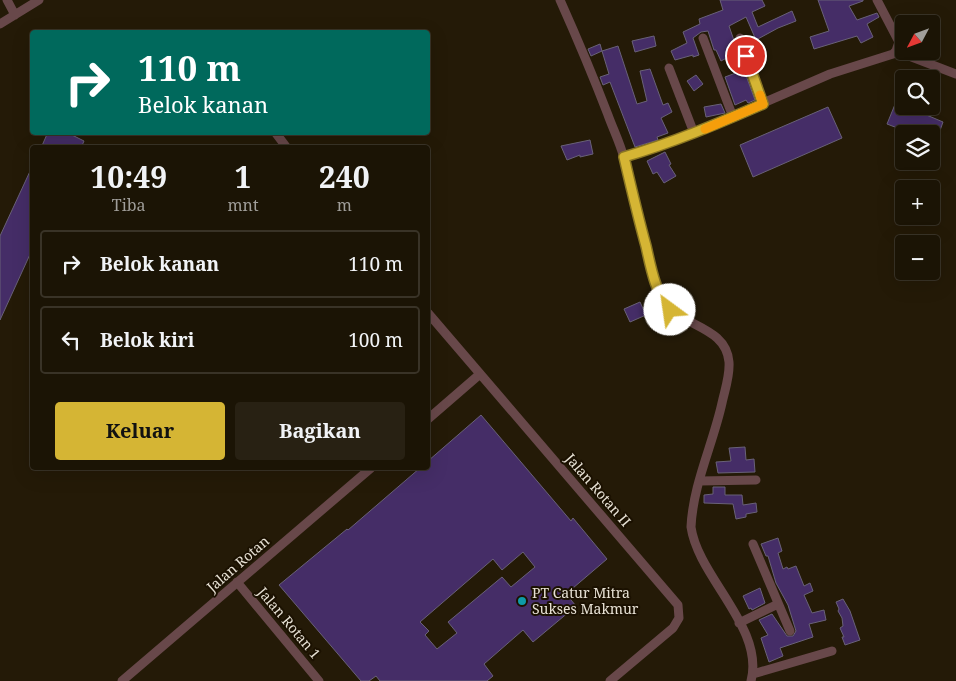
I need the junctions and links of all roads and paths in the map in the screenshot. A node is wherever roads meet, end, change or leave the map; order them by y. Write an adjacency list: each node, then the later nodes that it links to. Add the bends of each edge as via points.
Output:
1 (7, 0): 5 (street)
2 (39, 0): 5 (street)
3 (560, 0): 17 (street)
4 (877, 0): 7 (street)
5 (16, 15): 6 (street)
6 (0, 24)
7 (895, 34)
8 (703, 38): 15 (street)
9 (740, 38): 14 (street)
10 (895, 52): 14 (street, via 830,74)
11 (919, 60): 13 (street)
12 (669, 68): 16 (street)
13 (956, 74)
14 (763, 104): 15 (street)
15 (734, 117): 16 (street)
16 (694, 134): 17 (street)
17 (624, 157): 23 (street, via 661,297 677,315 718,337 727,352 727,382)
18 (430, 314): 19 (street, Jalan Rotan II)
19 (480, 374): 20 (street); 33 (street, Jalan Rotan II, via 678,605 679,618 673,628)
20 (430, 418)
21 (369, 470): 25 (street, Jalan Rotan)
22 (756, 480): 23 (street)
23 (700, 481): 27 (street, via 692,519 693,538 697,551)
24 (753, 544): 26 (street)
25 (237, 582): 31 (street, Jalan Rotan); 32 (street, Jalan Rotan 1)
26 (778, 604): 27 (street); 28 (street)
27 (739, 623): 30 (street, via 749,650)
28 (790, 631)
29 (832, 651): 30 (street)
30 (752, 677)
31 (122, 681)
32 (319, 681)
33 (610, 681)

